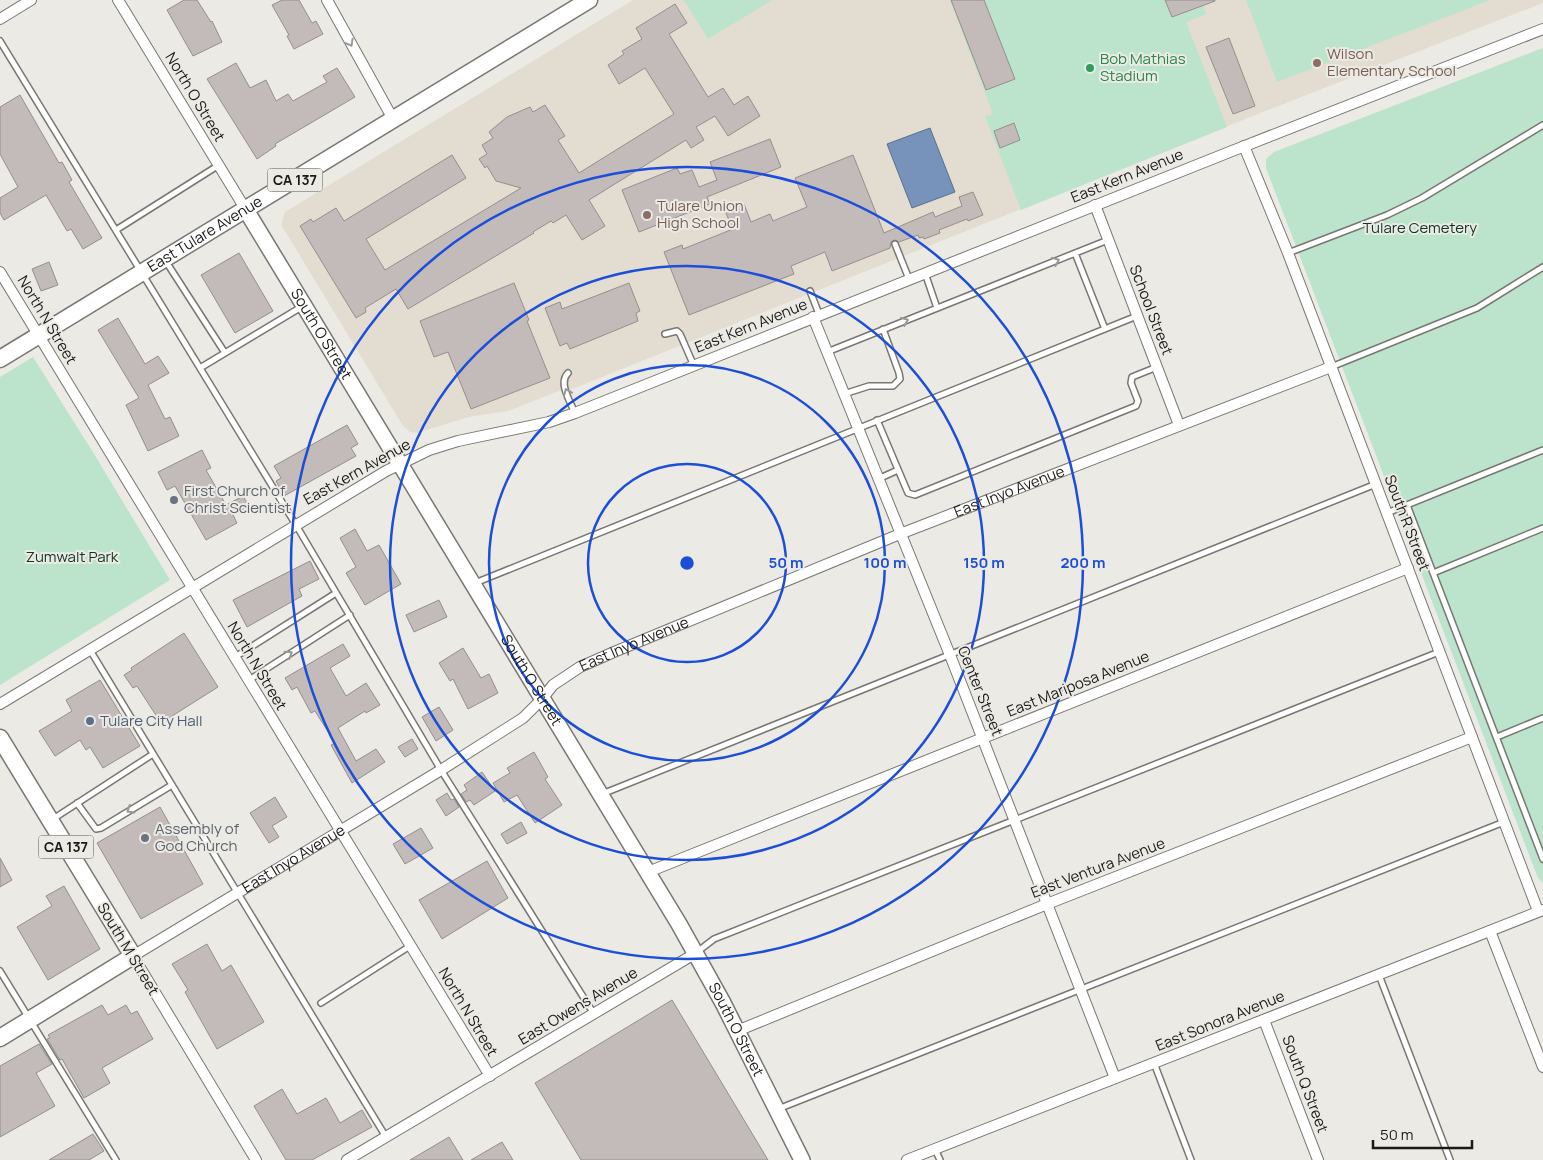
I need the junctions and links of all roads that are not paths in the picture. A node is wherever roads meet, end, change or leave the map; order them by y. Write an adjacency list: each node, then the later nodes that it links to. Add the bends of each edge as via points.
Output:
1 (31, 0): 5 (street)
2 (118, 0): 11 (street, North O Street)
3 (327, 0): 8 (street, one-way to 8)
4 (589, 0): 8 (main road, East Tulare Avenue / CA 137)
5 (0, 19)
6 (1543, 30): 10 (street, East Kern Avenue)
7 (0, 41): 14 (lane)
8 (393, 119): 13 (main road, East Tulare Avenue / CA 137)
9 (1543, 125): 18 (lane, via 1422,198)
10 (1244, 146): 12 (street, East Kern Avenue); 18 (street, South R Street)
11 (219, 165): 13 (street, North O Street); 14 (lane)
12 (1095, 205): 15 (street, School Street); 23 (street, East Kern Avenue)
13 (246, 210): 19 (main road, East Tulare Avenue / CA 137); 26 (main road, South O Street)
14 (116, 230): 22 (lane)
15 (1108, 240): 17 (lane); 29 (street, School Street)
16 (895, 244): 24 (lane)
17 (1075, 253): 27 (lane, one-way to 17); 30 (lane)
18 (1288, 253): 39 (street, South R Street)
19 (165, 259): 22 (main road, East Tulare Avenue / CA 137); 35 (lane)
20 (1543, 267): 39 (lane, via 1477,308)
21 (0, 272): 32 (street, North N Street)
22 (142, 273): 32 (main road, East Tulare Avenue / CA 137); 40 (lane)
23 (924, 273): 24 (street, East Kern Avenue); 27 (lane)
24 (909, 279): 28 (street, East Kern Avenue)
25 (810, 291): 28 (lane)
26 (303, 306): 35 (lane); 48 (main road, South O Street)
27 (937, 308): 31 (lane, one-way to 27)
28 (816, 316): 34 (street, Center Street); 37 (street, East Kern Avenue)
29 (1137, 316): 30 (lane); 38 (street, School Street)
30 (1105, 329): 44 (lane)
31 (883, 330): 34 (lane); 42 (lane, via 900,379 893,386 869,386)
32 (39, 334): 36 (main road, East Tulare Avenue / CA 137); 60 (street, North N Street)
33 (665, 334): 37 (lane, via 677,331 680,334)
34 (827, 352): 42 (street, Center Street)
35 (225, 353): 40 (lane)
36 (0, 359)
37 (694, 366): 43 (street, East Kern Avenue)
38 (1157, 367): 45 (street, School Street); 49 (lane, via 1132,377 1138,401 1136,406 915,495 908,493)
39 (1331, 367): 45 (street, East Inyo Avenue); 51 (street, South R Street)
40 (200, 368): 54 (lane)
41 (568, 372): 43 (lane, one-way to 41, via 563,382)
42 (844, 394): 46 (street, Center Street)
43 (575, 412): 48 (street, East Kern Avenue, via 540,424 458,441)
44 (877, 420): 46 (lane); 49 (lane)
45 (1179, 426): 56 (street, East Inyo Avenue)
46 (858, 428): 50 (street, Center Street); 59 (lane)
47 (1543, 450): 52 (lane)
48 (399, 463): 54 (street, East Kern Avenue); 59 (main road, South O Street)
49 (898, 470): 50 (lane)
50 (878, 479): 56 (street, Center Street)
51 (1376, 484): 53 (street, South R Street); 65 (lane)
52 (1407, 505): 53 (lane); 58 (lane)
53 (1387, 513): 57 (street, South R Street)
54 (296, 525): 60 (street, East Kern Avenue); 61 (lane)
55 (1543, 528): 58 (lane)
56 (900, 534): 65 (street, Center Street); 68 (street, East Inyo Avenue, via 597,659 553,685)
57 (1408, 568): 64 (street, South R Street); 74 (street, East Mariposa Avenue)
58 (1433, 573): 71 (lane)
59 (473, 584): 68 (main road, South O Street)
60 (192, 587): 63 (street, East Kern Avenue); 66 (street, North N Street)
61 (336, 593): 62 (lane); 66 (lane)
62 (350, 615): 67 (lane, one-way to 62); 76 (lane)
63 (90, 650): 69 (street, East Kern Avenue); 75 (lane)
64 (1440, 652): 72 (street, South R Street); 81 (lane)
65 (950, 655): 74 (street, Center Street); 78 (lane)
66 (234, 657): 67 (street, North N Street)
67 (248, 680): 83 (street, North N Street)
68 (542, 699): 76 (street, East Inyo Avenue, via 523,718); 78 (main road, South O Street)
69 (0, 704)
70 (1543, 718): 71 (lane)
71 (1497, 736): 84 (lane)
72 (1472, 737): 82 (street, South R Street); 87 (street, East Ventura Avenue)
73 (0, 738): 80 (main road, South M Street / CA 137)
74 (983, 738): 81 (street, Center Street); 85 (street, East Mariposa Avenue)
75 (153, 754): 77 (lane); 79 (lane)
76 (441, 770): 83 (street, East Inyo Avenue); 97 (lane)
77 (172, 785): 79 (lane, one-way to 79, via 96,829); 86 (lane)
78 (600, 795): 85 (main road, South O Street)
79 (77, 803): 80 (lane)
80 (50, 820): 92 (main road, South M Street / CA 137)
81 (1015, 821): 87 (street, Center Street); 91 (lane, via 714,939)
82 (1504, 822): 88 (street, South R Street); 95 (lane)
83 (339, 831): 86 (street, East Inyo Avenue); 90 (street, North N Street)
84 (1543, 859)
85 (648, 872): 91 (main road, South O Street)
86 (237, 893): 92 (street, East Inyo Avenue); 107 (lane)
87 (1047, 904): 95 (street, Center Street); 100 (street, East Ventura Avenue)
88 (1541, 910): 89 (street, East Sonora Avenue)
89 (1490, 930): 94 (street, East Sonora Avenue); 103 (street)
90 (410, 946): 96 (lane); 104 (street, North N Street)
91 (696, 953): 97 (street, East Owens Avenue); 100 (main road, South O Street)
92 (133, 956): 98 (main road, East Inyo Avenue); 110 (street, South M Street)
93 (0, 971): 98 (lane)
94 (1379, 974): 99 (street, East Sonora Avenue); 117 (lane)
95 (1081, 990): 105 (street, Center Street); 106 (lane)
96 (321, 1003)
97 (594, 1014): 104 (street, East Owens Avenue)
98 (30, 1020): 101 (main road, East Inyo Avenue); 109 (lane)
99 (1264, 1020): 102 (street, East Sonora Avenue); 116 (street, South Q Street)
100 (737, 1030): 106 (main road, South O Street)
101 (0, 1038)
102 (1154, 1063): 105 (street, East Sonora Avenue); 115 (lane)
103 (1543, 1067)
104 (490, 1076): 107 (street, East Owens Avenue)
105 (1115, 1078): 108 (street, East Sonora Avenue)
106 (777, 1110): 112 (main road, South O Street)
107 (386, 1137): 111 (street, East Owens Avenue)
108 (935, 1149): 113 (street, East Sonora Avenue); 114 (lane)
109 (116, 1160)
110 (256, 1160)
111 (347, 1160)
112 (802, 1160)
113 (907, 1160)
114 (940, 1160)
115 (1191, 1160)
116 (1318, 1160)
117 (1450, 1160)

